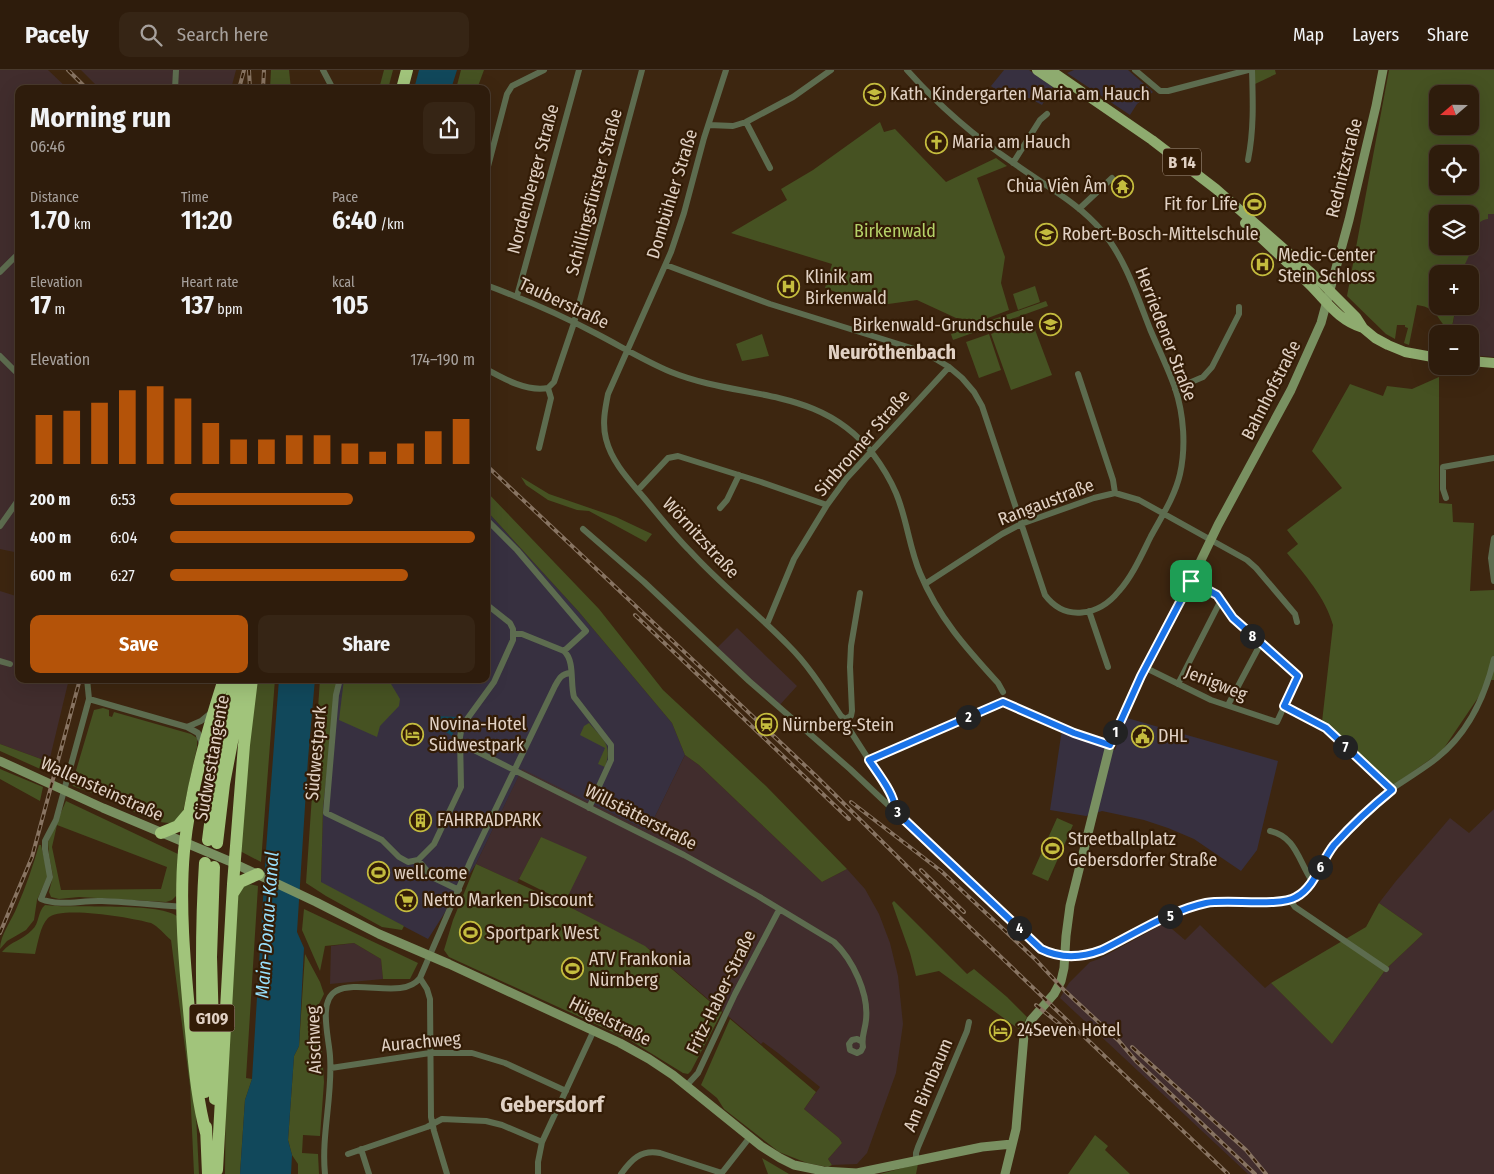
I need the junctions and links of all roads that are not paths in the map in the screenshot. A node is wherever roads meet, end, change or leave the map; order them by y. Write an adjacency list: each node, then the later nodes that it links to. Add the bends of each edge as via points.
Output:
1 (176, 70): 18 (street)
2 (323, 70): 19 (street)
3 (399, 70): 20 (highway)
4 (408, 70): 21 (highway)
5 (544, 70): 25 (street, via 512,86 507,94)
6 (579, 70): 36 (street, Nordenberger Straße)
7 (642, 70): 39 (street, Schillingsfürster Straße)
8 (726, 70): 24 (street, Dombühler Straße)
9 (831, 70): 17 (street)
10 (1037, 70): 37 (main road, B 14, via 1173,163 1242,220)
11 (1050, 70): 35 (main road, B 14, via 1197,174 1264,230)
12 (1135, 70): 13 (street, via 1160,91 1168,91)
13 (1248, 70)
14 (1252, 70): 26 (street, via 1252,139)
15 (1383, 70): 35 (main road, Rednitzstraße)
16 (909, 71): 27 (street, Herriedener Straße, via 956,120)
17 (822, 72): 23 (street, via 793,97)
18 (175, 85)
19 (331, 85)
20 (395, 85)
21 (403, 85)
22 (1047, 114): 27 (street)
23 (746, 122): 24 (street, via 732,126); 28 (street)
24 (709, 125): 32 (street, Dombühler Straße)
25 (490, 159)
26 (1248, 160)
27 (1013, 163): 30 (street, Herriedener Straße)
28 (770, 168)
29 (1112, 178): 30 (street)
30 (1079, 209): 51 (street, Herriedener Straße, via 1102,230 1119,258)
31 (15, 257): 33 (street)
32 (666, 265): 41 (street, Dombühler Straße); 46 (street, via 763,301 924,352)
33 (0, 272)
34 (490, 286): 36 (street, Tauberstraße)
35 (1330, 292): 37 (main road, Rednitzstraße); 40 (main road, B 14)
36 (517, 296): 39 (street, Tauberstraße)
37 (1327, 303): 40 (main road, B 14, via 1350,324); 68 (main road, Bahnhofstraße, via 1304,365)
38 (1239, 307): 51 (street, via 1239,314 1212,367 1203,377)
39 (574, 322): 41 (street, Tauberstraße); 50 (street, Schillingsfürster Straße, via 554,382)
40 (1363, 328): 43 (main road, B 14, via 1388,345)
41 (626, 351): 53 (street, Tauberstraße, via 687,378 777,396 813,408 852,432); 56 (street, Wörnitzstraße, via 608,394 604,425 611,453)
42 (0, 356): 47 (street)
43 (1429, 356)
44 (1479, 362): 45 (main road)
45 (1494, 364)
46 (949, 367): 53 (street, Sinbronner Straße); 64 (street, via 968,385 982,406)
47 (15, 371)
48 (490, 371): 50 (street, via 524,386 538,390)
49 (1078, 374): 57 (street, via 1114,480)
50 (548, 388): 52 (street, via 552,398)
51 (1175, 389): 62 (street, Herriedener Straße, via 1181,417 1182,456 1175,488)
52 (539, 448)
53 (871, 453): 60 (street, Sinbronner Straße, via 846,478); 71 (street, Tauberstraße, via 896,493 912,552)
54 (1494, 458): 58 (street, via 1443,467)
55 (739, 475): 56 (street, via 673,456); 60 (street); 61 (street)
56 (638, 490): 77 (street, Wörnitzstraße, via 690,552)
57 (1115, 493): 62 (street, Rangaustraße, via 1139,500); 64 (street, Rangaustraße)
58 (1446, 498)
59 (15, 505): 65 (street)
60 (827, 505): 77 (street, Sinbronner Straße, via 794,559)
61 (720, 508)
62 (1164, 513): 68 (street, Rangaustraße); 75 (street, Herriedener Straße, via 1119,592 1102,606)
63 (490, 524): 80 (street, via 517,550 586,631)
64 (1021, 524): 71 (street, Rangaustraße); 75 (street, via 1045,595 1052,604 1072,613)
65 (0, 526)
66 (583, 530): 109 (street)
67 (1494, 538): 70 (street, via 1491,558)
68 (1210, 540): 69 (main road, Bahnhofstraße); 76 (street, Rangaustraße, via 1256,568 1295,614)
69 (1191, 581): 73 (street); 85 (main road, Bahnhofstraße)
70 (1494, 581)
71 (925, 584): 94 (street, Tauberstraße, via 951,630)
72 (860, 593): 77 (street, Wörnitzstraße, via 851,646 852,711 851,716 845,719 803,661)
73 (1221, 600): 79 (street, via 1233,618); 93 (street)
74 (490, 607): 78 (street, via 510,623)
75 (1089, 611): 84 (street)
76 (1297, 622)
77 (767, 624)
78 (513, 634): 80 (street, via 522,634); 101 (street, via 494,682 462,726)
79 (1261, 644): 96 (street); 97 (street, via 1298,676)
80 (564, 651): 86 (street, via 570,658)
81 (1494, 659): 107 (street, via 1490,676 1467,726 1445,751)
82 (0, 662): 83 (street)
83 (10, 664)
84 (1108, 667)
85 (1146, 668): 93 (street, Jenigweg); 102 (main road, Bahnhofstraße)
86 (570, 673): 106 (street, via 559,678); 108 (street, via 574,697 611,745 610,760)
87 (87, 683): 95 (street)
88 (223, 683): 98 (highway)
89 (234, 683): 90 (highway, Südwesttangente, via 218,762 212,841)
90 (243, 683)
91 (251, 683): 115 (highway)
92 (339, 683): 114 (street, Südwestpark, via 326,813 382,840 403,860)
93 (1178, 684): 96 (street, Jenigweg)
94 (1003, 692)
95 (89, 699): 99 (street); 121 (street, via 56,820 45,841 50,876 41,900 61,904 100,901)
96 (1228, 705): 97 (street, Jenigweg, via 1277,722)
97 (1284, 706): 107 (street, via 1326,728)
98 (214, 710): 99 (street, Südwesttangente); 103 (highway)
99 (187, 727): 103 (street, Südwesttangente, via 198,733)
100 (849, 730): 104 (street)
101 (460, 743): 106 (street); 114 (street, via 461,787 434,844)
102 (1110, 745): 104 (street, via 1003,702); 123 (main road, Bahnhofstraße, via 1071,900)
103 (203, 749): 110 (highway)
104 (869, 760): 109 (street, via 891,794 896,805)
105 (0, 761): 112 (main road, Wallensteinstraße)
106 (514, 771): 108 (street, Willstätterstraße); 118 (street)
107 (1392, 790): 117 (street, via 1333,847)
108 (590, 808): 122 (street, Willstätterstraße, via 684,855)
109 (894, 810): 123 (street, via 1041,949)
110 (190, 813): 112 (highway, via 178,826); 113 (highway)
111 (1270, 831): 117 (street, via 1282,834 1292,843)
112 (161, 833): 113 (main road, Wallensteinstraße)
113 (189, 844): 115 (main road, Hügelstraße); 121 (highway)
114 (418, 860): 118 (street, via 432,877)
115 (232, 862): 116 (main road, Hügelstraße); 119 (highway)
116 (253, 874): 119 (highway, via 240,882); 124 (main road, Hügelstraße)
117 (1312, 881): 120 (street)
118 (459, 890): 124 (street)
119 (233, 893): 142 (highway, via 222,1094)
120 (1290, 900): 123 (street, via 1206,903 1179,911 1102,950 1082,957); 125 (street, via 1295,907)
121 (183, 907): 135 (highway, via 195,1074)
122 (778, 910): 129 (street, Willstätterstraße, via 834,942 852,966 866,1006); 132 (street, Fritz-Haber-Straße, via 698,1073)
123 (1065, 956): 138 (main road, Bahnhofstraße, via 1059,985 1024,1034)
124 (430, 957): 126 (street); 128 (main road, Hügelstraße)
125 (1386, 969)
126 (420, 978): 130 (street, via 430,999); 131 (street, Aischweg, via 411,986 348,988 337,990 328,997 325,1009)
127 (969, 1022): 141 (street, Am Birnbaum, via 918,1147)
128 (594, 1030): 132 (main road, Hügelstraße, via 649,1058); 133 (street)
129 (861, 1041)
130 (430, 1053): 131 (street, Aurachweg); 133 (street, Aurachweg, via 481,1054); 134 (street)
131 (331, 1068): 144 (street, Aischweg)
132 (687, 1086): 136 (main road, Hügelstraße)
133 (566, 1091): 137 (street)
134 (432, 1124): 137 (street, via 442,1119 486,1121); 139 (street); 146 (street)
135 (206, 1133): 142 (highway, G109); 142 (highway, G109, via 202,913 210,865)
136 (750, 1137): 141 (main road, Hügelstraße, via 788,1162 822,1172 857,1173); 143 (street)
137 (542, 1142): 147 (street)
138 (1012, 1144): 141 (main road, Hügelstraße); 149 (main road, Bahnhofstraße)
139 (361, 1149): 140 (street); 145 (street)
140 (348, 1154)
141 (916, 1161)
142 (214, 1173)
143 (721, 1173): 148 (street, via 652,1152 637,1156)
144 (325, 1174)
145 (369, 1174)
146 (447, 1174)
147 (538, 1174)
148 (621, 1174)
149 (1005, 1174)

